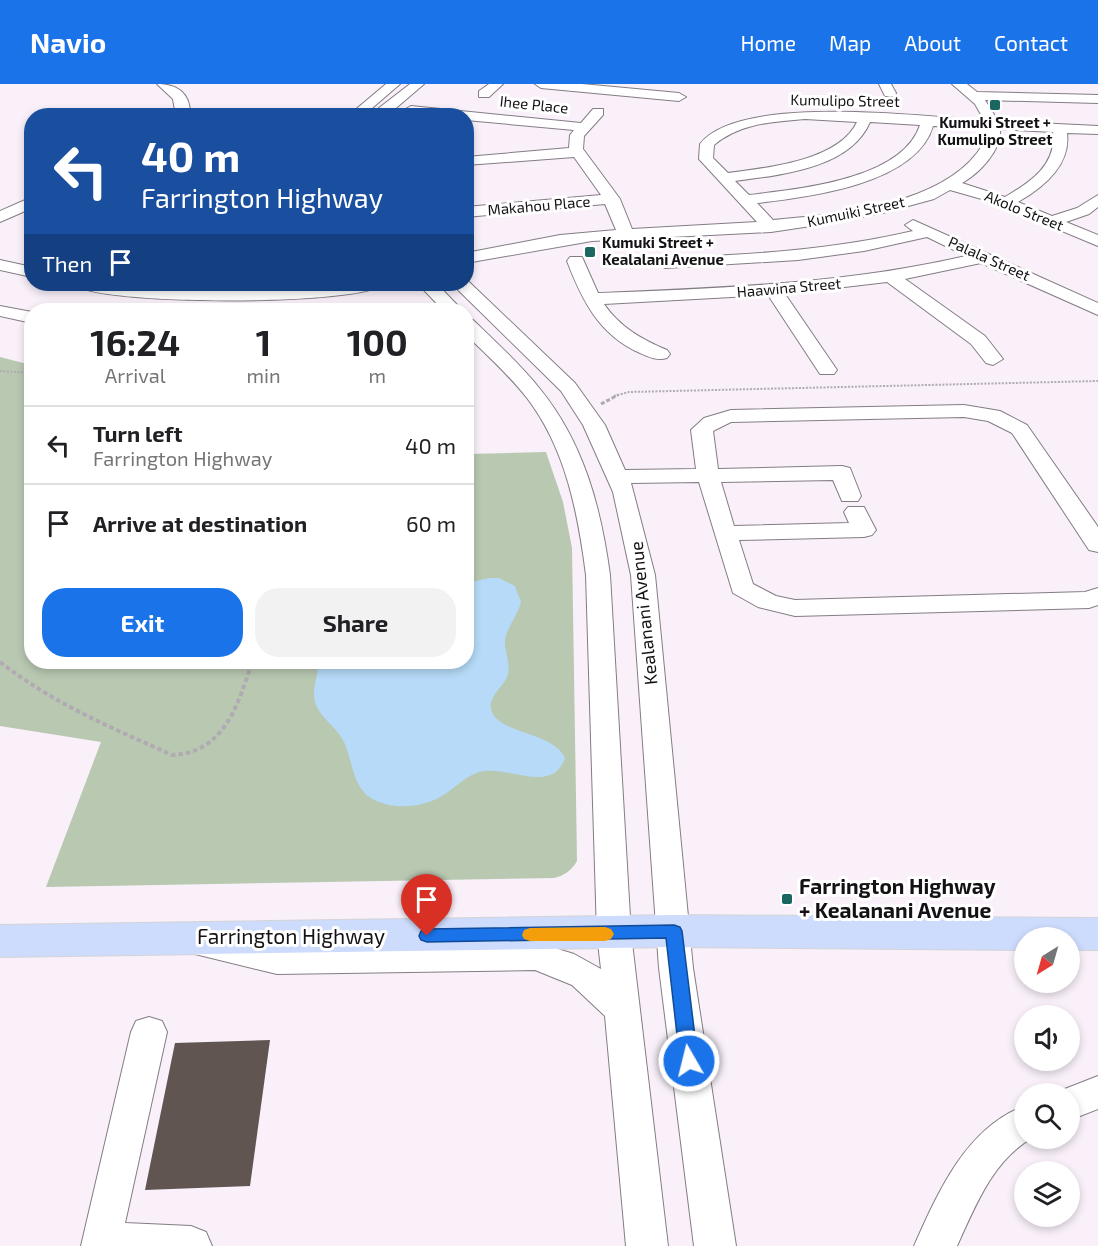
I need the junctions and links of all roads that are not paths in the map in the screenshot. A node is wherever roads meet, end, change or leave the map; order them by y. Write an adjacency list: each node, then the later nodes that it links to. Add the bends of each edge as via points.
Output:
1 (163, 84): 14 (street, via 180,98)
2 (394, 84): 15 (street)
3 (418, 84): 16 (street)
4 (497, 84): 9 (street)
5 (541, 84): 8 (street)
6 (958, 84): 10 (street)
7 (1065, 84): 12 (street)
8 (609, 87): 11 (street)
9 (484, 94)
10 (974, 96): 12 (street); 21 (street)
11 (679, 97)
12 (1072, 97): 13 (street)
13 (1098, 99)
14 (184, 108)
15 (364, 108)
16 (388, 108)
17 (598, 112): 22 (street)
18 (474, 116): 22 (street, Ihee Place)
19 (866, 117): 20 (street, Kumulipo Street); 27 (street, via 859,134 829,154 775,170); 27 (street, Kumulipo Street, via 792,116 756,120 728,129 710,140 705,149 709,164)
20 (928, 121): 21 (street, Kumulipo Street); 30 (street, via 926,134 917,147 876,172 828,187)
21 (993, 124): 23 (street, Kumulipo Street); 28 (street, Kumuiki Street, via 992,143 983,158)
22 (583, 127): 25 (street, via 575,139)
23 (1059, 128): 24 (street, Kumulipo Street); 32 (street, via 1061,150 1054,165 1036,184)
24 (1098, 130)
25 (577, 152): 26 (street); 29 (street)
26 (474, 160)
27 (722, 177): 30 (street, Kumulipo Street)
28 (948, 184): 32 (street, Akolo Street); 34 (street, Kumuiki Street)
29 (612, 199): 35 (street, Makahou Place); 41 (street)
30 (745, 200): 39 (street, Kumulipo Street)
31 (1098, 200): 38 (street, via 1083,211)
32 (1006, 203): 38 (street, Akolo Street)
33 (24, 206): 36 (street)
34 (879, 209): 39 (street, Kumuiki Street); 40 (street, Palala Street)
35 (474, 211)
36 (1, 217): 37 (street)
37 (24, 221)
38 (1052, 222): 42 (street, Akolo Street)
39 (771, 227): 41 (street, Kumuiki Street)
40 (929, 232): 46 (street, Palala Street); 49 (street, via 813,254)
41 (627, 236): 45 (street, Kumuiki Street, via 584,237); 51 (street, Kumuiki Street)
42 (1098, 241)
43 (656, 246): 49 (street)
44 (0, 255): 47 (street)
45 (474, 257)
46 (983, 257): 53 (street, Haawina Street); 65 (street, Palala Street)
47 (24, 260)
48 (576, 261): 63 (street)
49 (665, 263): 61 (street)
50 (0, 265): 52 (street)
51 (474, 265)
52 (24, 270)
53 (891, 277): 60 (street, Haawina Street); 70 (street, via 978,340)
54 (148, 291): 62 (street)
55 (199, 291): 62 (street)
56 (254, 291): 62 (street)
57 (314, 291): 62 (street)
58 (434, 291): 64 (street)
59 (468, 291): 73 (street, Kealanani Avenue, via 568,387 605,446)
60 (774, 291): 61 (street, Haawina Street); 71 (street)
61 (681, 295): 63 (street, Haawina Street)
62 (224, 297)
63 (591, 299): 69 (street, via 602,316 623,335)
64 (446, 303)
65 (1098, 310)
66 (0, 311): 67 (street)
67 (24, 316)
68 (474, 332): 81 (street, via 534,393 546,411 576,471 590,520 598,575)
69 (660, 354)
70 (993, 359)
71 (827, 370)
72 (708, 476): 73 (street); 74 (street); 74 (street, via 842,473 864,530); 75 (street, via 700,438 702,430 720,418 980,412 1020,429)
73 (618, 477): 79 (street, Kealanani Avenue, via 632,518 643,574)
74 (726, 533): 76 (street, via 742,588 773,605 795,608 1089,600)
75 (1098, 545)
76 (1098, 596)
77 (1098, 928): 78 (main road, Farrington Highway)
78 (1080, 930)
79 (674, 931): 80 (main road, Farrington Highway); 81 (main road, Farrington Highway); 94 (street, Kealanani Avenue)
80 (1014, 933)
81 (614, 934): 84 (main road, Farrington Highway); 86 (street)
82 (1080, 934): 83 (main road, Farrington Highway)
83 (1098, 934)
84 (171, 938): 85 (main road, Farrington Highway); 86 (street, via 277,960 535,956 560,961 584,973)
85 (0, 941)
86 (623, 1011): 93 (street)
87 (149, 1032): 91 (street)
88 (1098, 1092): 89 (street)
89 (1080, 1100)
90 (1014, 1130): 95 (street, via 997,1142 977,1168)
91 (88, 1244): 92 (street)
92 (191, 1246)
93 (647, 1246)
94 (715, 1246)
95 (935, 1246)

